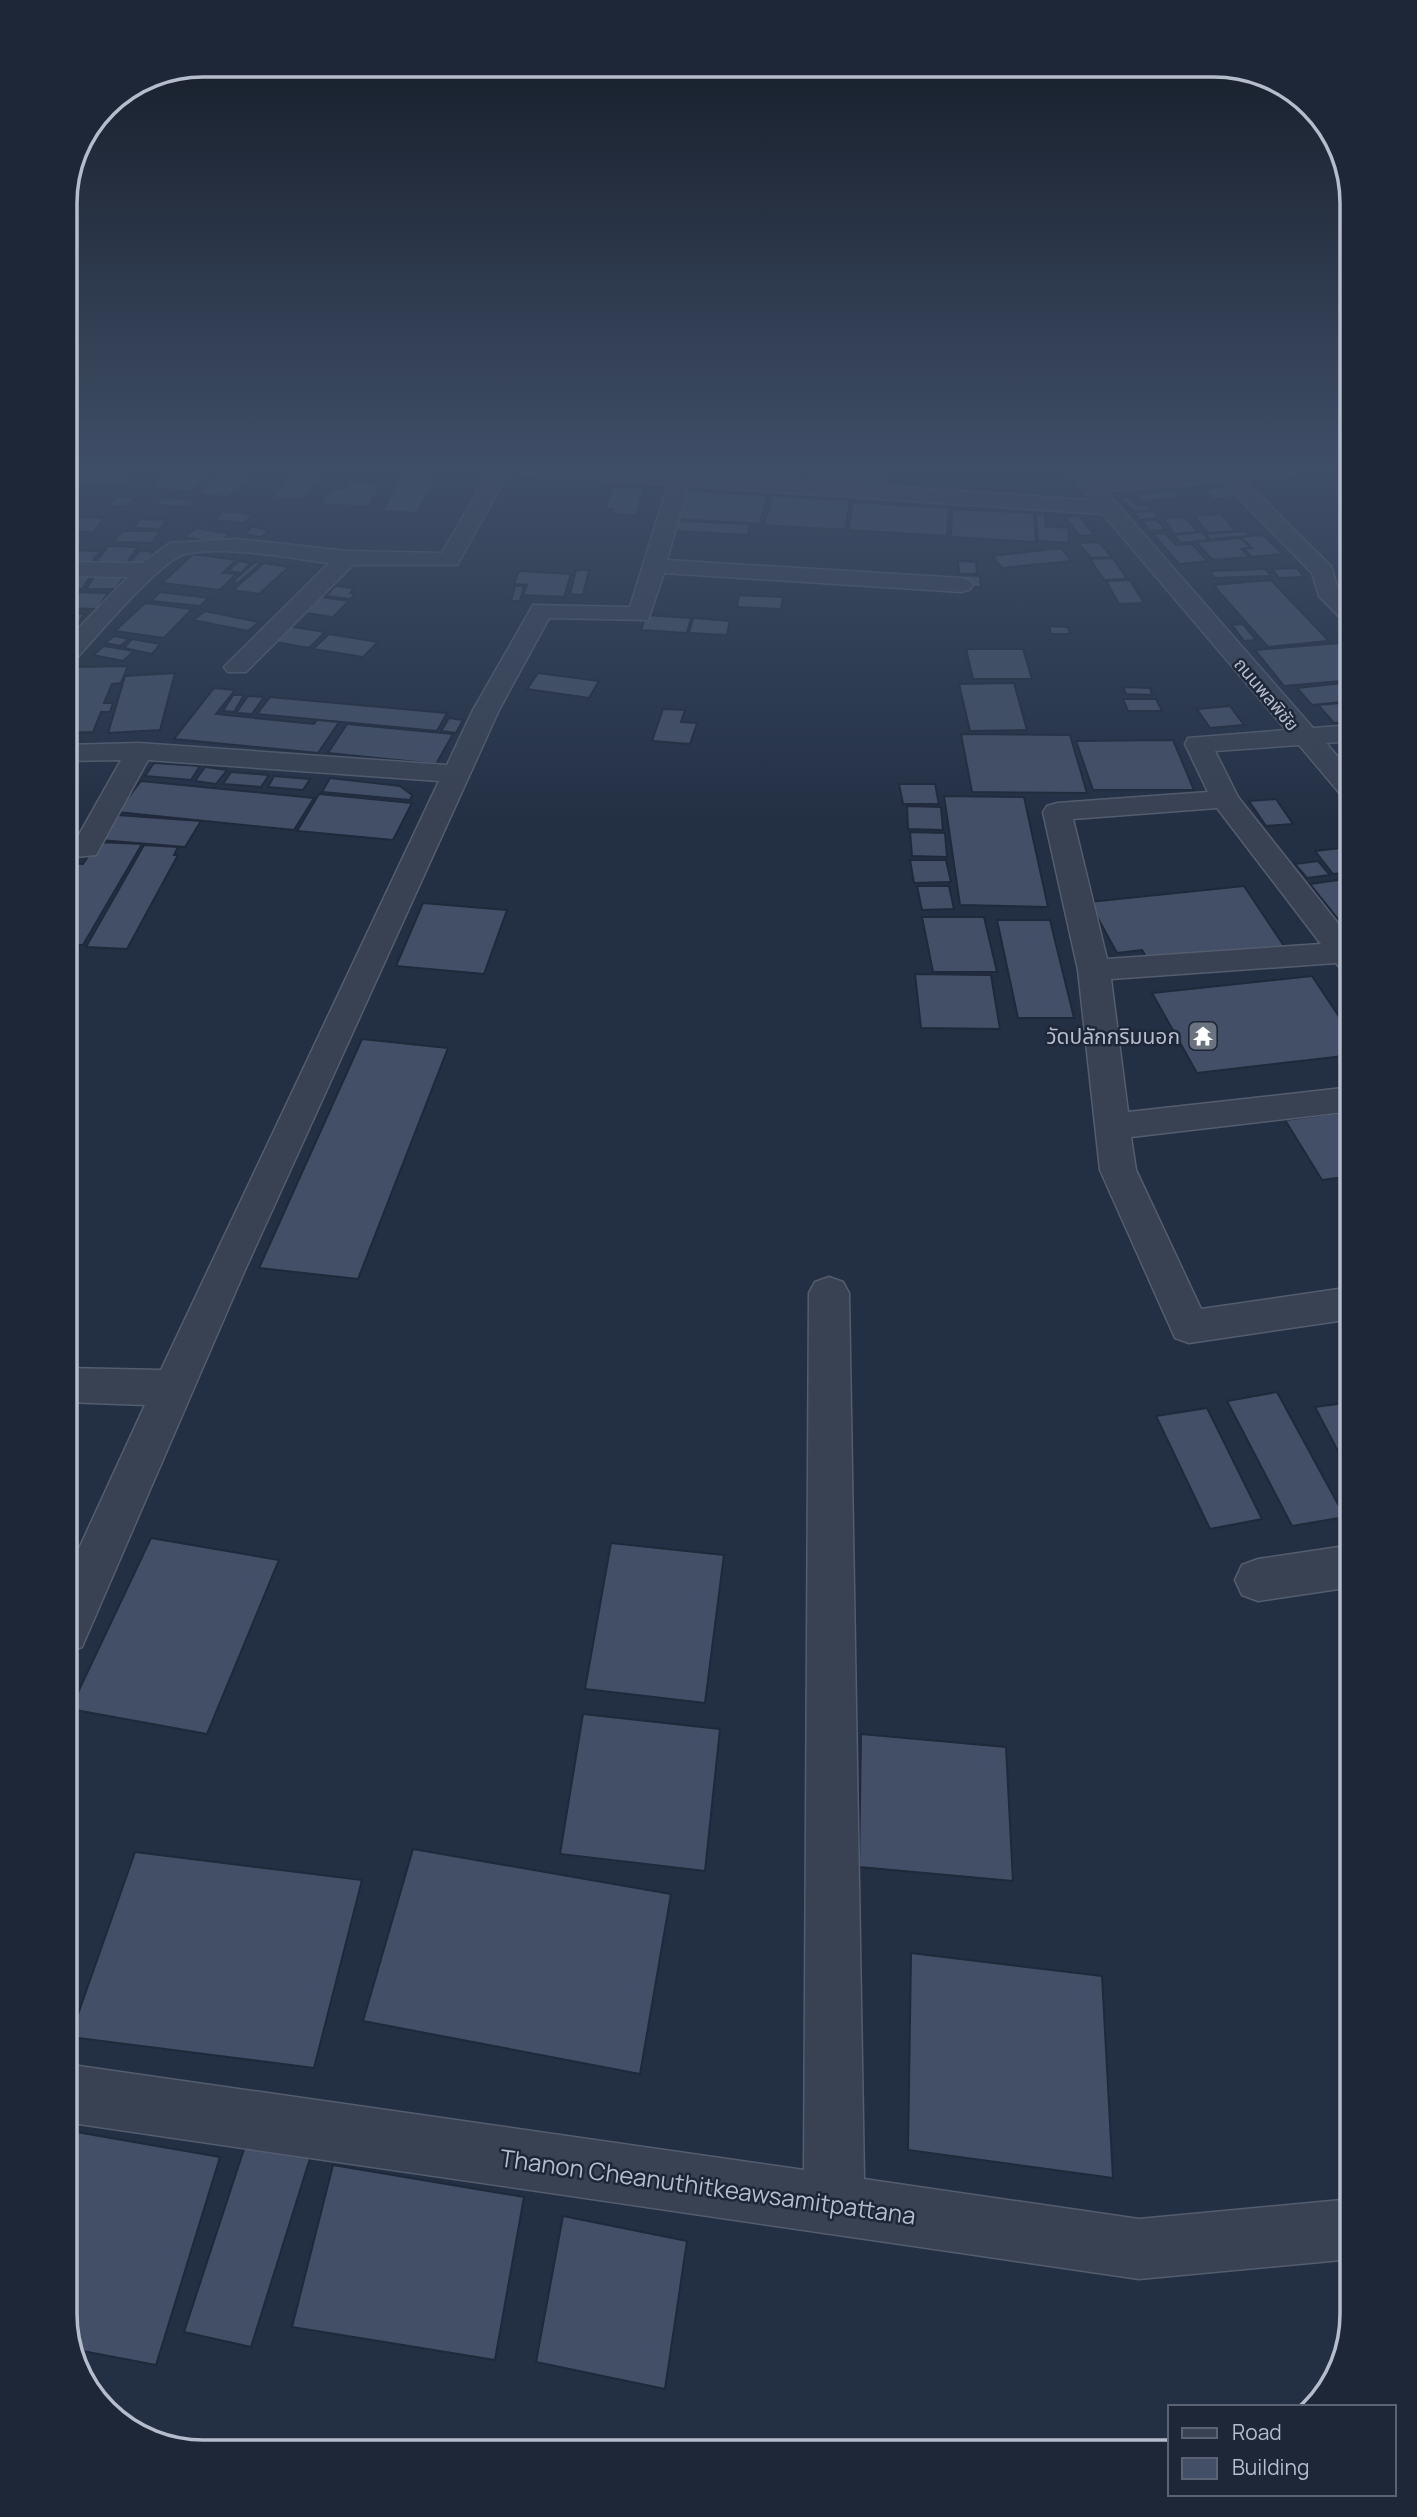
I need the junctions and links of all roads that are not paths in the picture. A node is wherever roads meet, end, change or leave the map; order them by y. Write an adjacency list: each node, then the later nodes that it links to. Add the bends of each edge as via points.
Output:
1 (132, 585): 8 (street)
2 (319, 585): 10 (street)
3 (648, 585): 15 (street, via 640,615 541,610 486,710)
4 (1175, 585): 12 (street, ถนนพลพิชัย)
5 (1326, 585): 6 (street)
6 (1340, 605)
7 (78, 612): 8 (street)
8 (105, 613): 9 (street)
9 (77, 643)
10 (237, 667)
11 (1340, 735): 12 (street)
12 (1305, 739): 16 (street, ถนนพลพิชัย); 17 (street, via 1198,744)
13 (139, 751): 14 (street); 15 (street); 18 (street, via 86,849)
14 (77, 752)
15 (458, 774): 27 (street)
16 (1340, 777)
17 (1225, 799): 19 (street); 21 (street, via 1058,812)
18 (77, 849)
19 (1340, 946)
20 (1340, 957): 21 (street)
21 (1094, 970): 23 (street)
22 (1340, 1100): 23 (street)
23 (1112, 1127): 25 (street, via 1118,1170 1189,1328)
24 (829, 1293): 32 (street)
25 (1340, 1305)
26 (77, 1385): 27 (street)
27 (173, 1388): 30 (street)
28 (1340, 1568): 29 (street)
29 (1258, 1580)
30 (77, 1604)
31 (77, 2095): 32 (street, Thanon Cheanuthitkeawsamitpattana)
32 (834, 2204): 33 (street, Thanon Cheanuthitkeawsamitpattana, via 1139,2249)
33 (1340, 2230)

